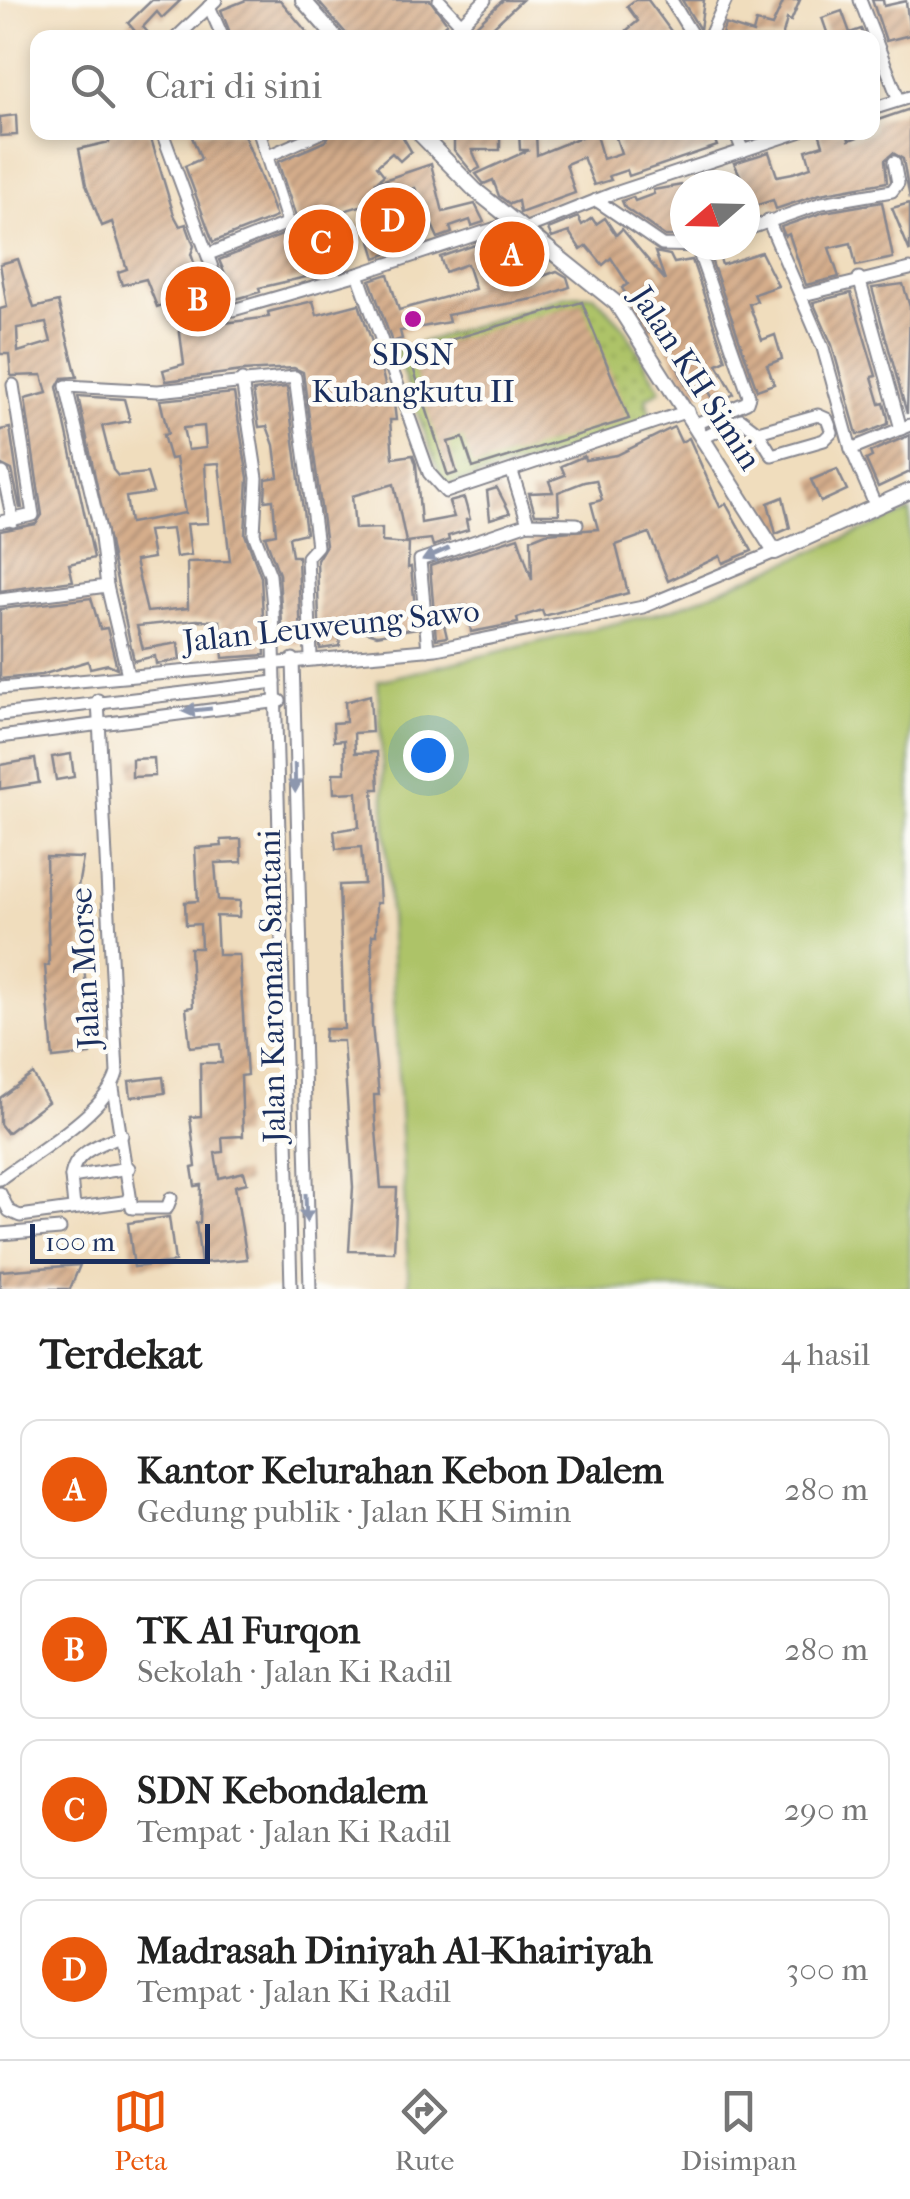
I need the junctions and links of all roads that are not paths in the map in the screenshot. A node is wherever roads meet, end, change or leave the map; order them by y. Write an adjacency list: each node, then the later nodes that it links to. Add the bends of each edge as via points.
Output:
1 (304, 0): 10 (street)
2 (439, 0): 11 (street)
3 (485, 0): 12 (street)
4 (671, 0): 13 (street)
5 (726, 0): 14 (street)
6 (860, 0): 15 (street)
7 (213, 3): 8 (street); 9 (street)
8 (184, 30)
9 (221, 30)
10 (329, 30)
11 (454, 30)
12 (458, 30)
13 (689, 30)
14 (713, 30)
15 (873, 30)
16 (880, 45): 17 (street)
17 (904, 99): 18 (street)
18 (880, 106)
19 (165, 140): 33 (street)
20 (261, 140): 26 (street)
21 (304, 140): 26 (street)
22 (427, 140): 31 (street, Jalan KH Simin)
23 (739, 140): 25 (street)
24 (775, 140): 25 (street)
25 (742, 151): 28 (street)
26 (268, 156): 33 (street, via 286,225)
27 (894, 162): 29 (street, via 898,182 892,190)
28 (596, 200): 31 (street); 32 (street)
29 (768, 220): 30 (street); 38 (street)
30 (760, 223)
31 (519, 225): 36 (street); 41 (street, Jalan KH Simin, via 609,295)
32 (670, 245)
33 (209, 254): 36 (street, via 233,310)
34 (704, 260): 41 (street, via 748,402)
35 (910, 269): 37 (street)
36 (358, 274): 46 (street, via 433,481 446,492)
37 (859, 278): 38 (street); 42 (street)
38 (803, 296): 45 (street)
39 (242, 380): 54 (street, via 158,391 66,386); 57 (street, via 298,380 317,546 307,557); 59 (street, Jalan Karomah Santani, via 257,478 256,546 270,575)
40 (12, 385): 50 (street, via 33,515)
41 (692, 417): 44 (street, Jalan KH Simin); 46 (street)
42 (906, 427): 45 (street)
43 (758, 432): 43 (street, via 772,455 832,435 827,419 818,415); 44 (street, via 739,419)
44 (705, 438): 53 (street, Jalan KH Simin)
45 (850, 449): 49 (street)
46 (512, 472): 51 (street)
47 (2, 474): 50 (street)
48 (910, 490): 49 (street)
49 (876, 507): 53 (street)
50 (6, 522)
51 (528, 523): 52 (street); 56 (street, one-way to 56, via 420,560)
52 (577, 524)
53 (775, 552): 56 (street, Jalan Leuweung Sawo, via 643,607)
54 (107, 586): 55 (street); 60 (street)
55 (0, 600)
56 (428, 650): 57 (street, Jalan Leuweung Sawo)
57 (312, 657): 58 (street, Jalan Leuweung Sawo)
58 (292, 659): 59 (street, Jalan Leuweung Sawo); 63 (street, Jalan Karomah Santani)
59 (276, 660): 60 (street, Jalan Leuweung Sawo); 61 (street, Jalan Karomah Santani)
60 (128, 675): 62 (street, Jalan Leuweung Sawo)
61 (276, 682): 64 (street); 65 (street, Jalan Karomah Santani)
62 (0, 688)
63 (294, 699): 65 (street); 70 (street, Jalan Karomah Santani, one-way to 70)
64 (98, 700): 66 (street); 67 (street, Jalan Morse)
65 (276, 701): 67 (street, one-way to 67); 69 (street, Jalan Karomah Santani)
66 (0, 715)
67 (98, 721): 68 (street); 71 (street, Jalan Morse, via 118,1056)
68 (0, 736)
69 (280, 929): 70 (street); 74 (street, Jalan Karomah Santani)
70 (298, 929): 73 (street, Jalan Karomah Santani)
71 (113, 1088): 72 (street); 76 (street, Jalan Morse)
72 (122, 1136): 75 (street); 77 (street, via 89,1150)
73 (303, 1147): 74 (street); 86 (street, Jalan Karomah Santani, one-way to 86)
74 (286, 1148): 85 (street, Jalan Karomah Santani)
75 (128, 1168): 77 (street); 80 (street)
76 (0, 1178)
77 (71, 1178): 82 (street)
78 (0, 1192): 81 (street)
79 (171, 1198): 80 (street, via 167,1208 136,1211)
80 (130, 1201): 82 (street)
81 (3, 1207): 82 (street, via 20,1216)
82 (74, 1207)
83 (60, 1230): 84 (street)
84 (0, 1234)
85 (291, 1289)
86 (310, 1289)

